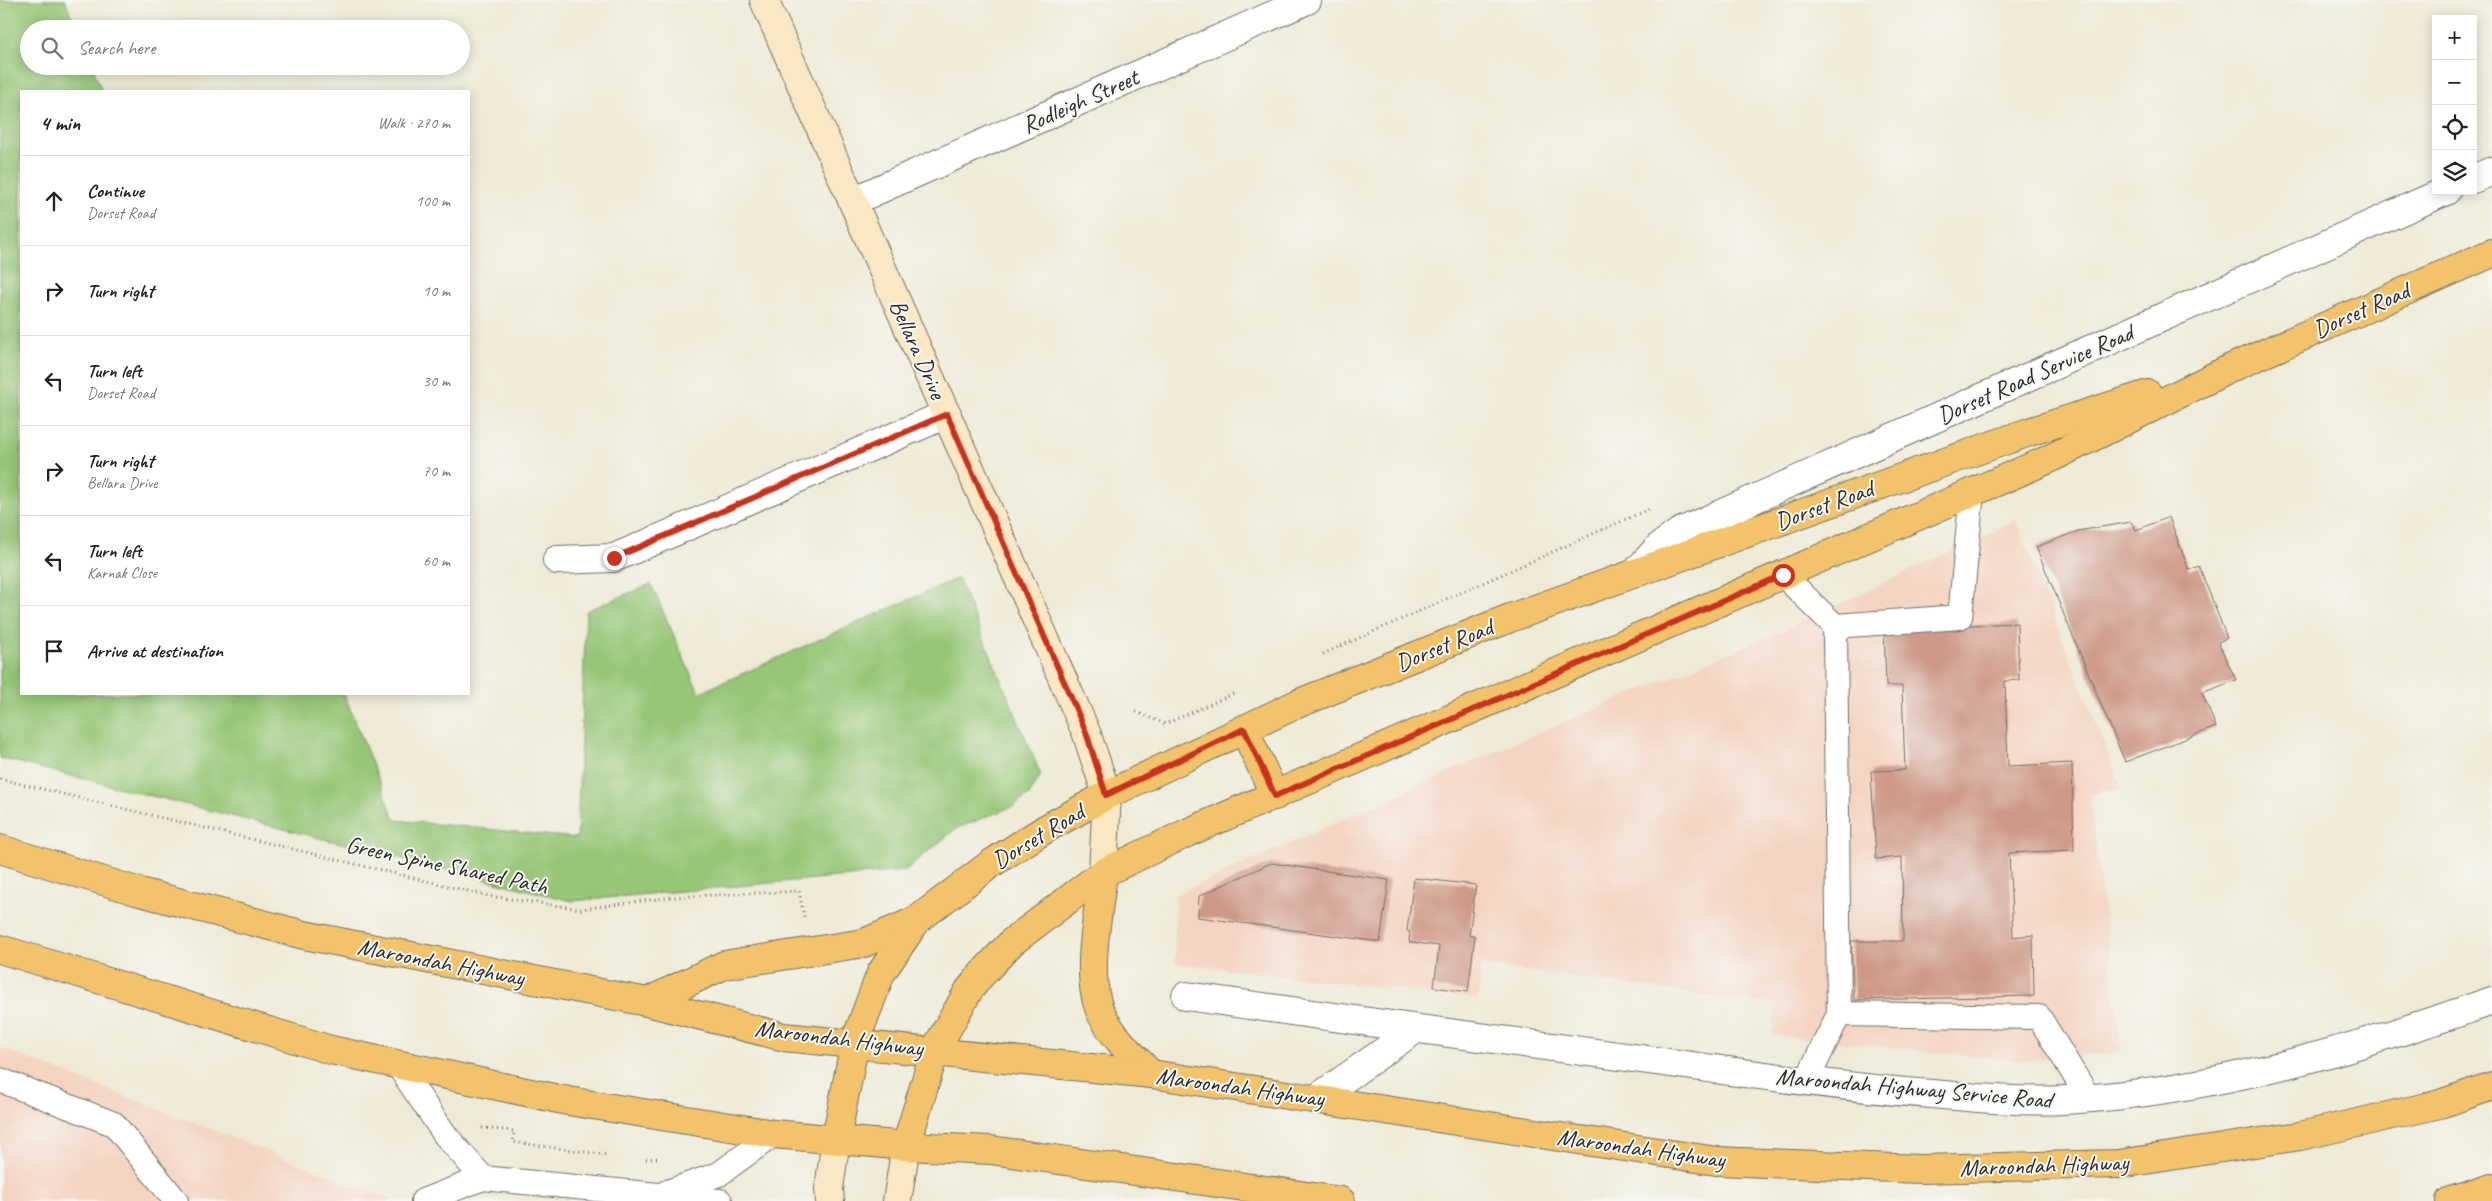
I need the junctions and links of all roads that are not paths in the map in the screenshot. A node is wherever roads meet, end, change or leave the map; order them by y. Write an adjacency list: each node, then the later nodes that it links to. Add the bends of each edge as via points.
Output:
1 (764, 0): 6 (main road, Bellara Drive)
2 (1307, 0): 6 (street, Rodleigh Street)
3 (2492, 171): 4 (street)
4 (2477, 177)
5 (2437, 195): 12 (street, Dorset Road Service Road, via 1680,532 1659,547)
6 (853, 201): 9 (main road, Bellara Drive)
7 (2492, 253): 8 (main road, Dorset Road)
8 (2230, 368): 10 (main road, Dorset Road, via 2047,460); 12 (main road, Dorset Road, via 2029,432)
9 (947, 414): 11 (street, via 614,558); 16 (main road, Bellara Drive, via 1086,732)
10 (1972, 492): 13 (main road, Dorset Road); 14 (lane, via 1960,617)
11 (557, 560)
12 (1635, 573): 15 (main road, Dorset Road, via 1502,622 1297,704)
13 (1783, 575): 14 (lane); 17 (main road, Dorset Road)
14 (1835, 626): 25 (lane)
15 (1244, 729): 16 (main road, Dorset Road); 17 (main road)
16 (1106, 795): 19 (main road, Bellara Drive); 20 (main road, Dorset Road, via 992,863)
17 (1275, 796): 19 (main road, Dorset Road)
18 (0, 849): 24 (main road, Maroondah Highway, via 136,891 304,936)
19 (1104, 873): 28 (main road, Dorset Road, via 1012,942 969,990); 30 (main road, via 1094,956 1095,994 1102,1014 1123,1046)
20 (917, 920): 24 (main road, via 864,943 724,965); 27 (main road, Dorset Road, via 881,973)
21 (0, 950): 29 (main road, via 332,1050)
22 (1186, 996): 26 (street, Maroondah Highway Service Road)
23 (2492, 1001): 34 (street, Maroondah Highway Service Road, via 2327,1055 2148,1092)
24 (647, 1002): 27 (main road, Maroondah Highway, via 784,1037)
25 (1839, 1014): 32 (lane); 34 (lane, via 2040,1017)
26 (1416, 1030): 32 (street, Maroondah Highway Service Road); 35 (street)
27 (855, 1042): 28 (main road, Maroondah Highway); 37 (main road, Dorset Road)
28 (935, 1050): 30 (main road, Maroondah Highway); 38 (main road, Dorset Road)
29 (397, 1064): 36 (main road, via 568,1101); 39 (lane, via 446,1136)
30 (1151, 1074): 35 (main road, Maroondah Highway)
31 (0, 1080): 43 (lane, via 114,1124)
32 (1806, 1082): 34 (street, Maroondah Highway Service Road, via 1972,1098 2064,1100)
33 (2492, 1086): 35 (main road, Maroondah Highway, via 2440,1104 2300,1136 2119,1164 1921,1169 1716,1161)
34 (2088, 1097)
35 (1317, 1098)
36 (774, 1134): 37 (main road); 41 (lane, via 719,1174)
37 (836, 1139): 38 (main road); 46 (main road)
38 (906, 1146): 42 (main road, via 992,1150); 47 (main road)
39 (483, 1178): 41 (lane); 44 (lane)
40 (2492, 1188): 49 (main road)
41 (662, 1194): 45 (lane)
42 (1300, 1198): 48 (main road)
43 (176, 1201)
44 (422, 1201)
45 (720, 1201)
46 (830, 1201)
47 (897, 1201)
48 (1341, 1201)
49 (2450, 1201)

